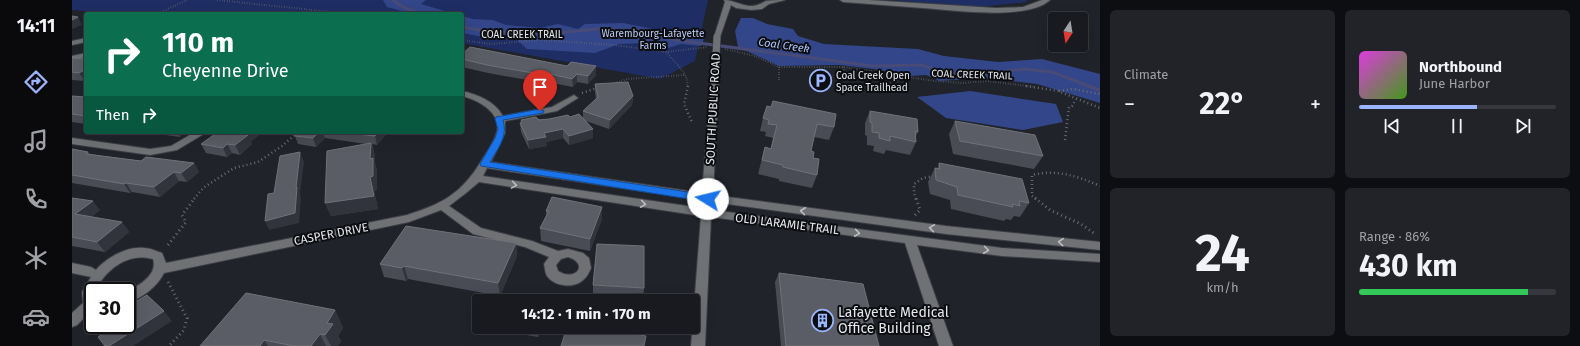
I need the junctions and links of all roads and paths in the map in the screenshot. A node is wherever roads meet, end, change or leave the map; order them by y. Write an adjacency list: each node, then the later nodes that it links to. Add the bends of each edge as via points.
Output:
1 (187, 0): 9 (path)
2 (217, 0): 10 (path)
3 (782, 0): 7 (street)
4 (843, 0): 5 (street, via 1001,10 1032,6)
5 (1047, 0)
6 (728, 1): 8 (street); 11 (street, SOUTH PUBLIC ROAD)
7 (766, 2): 8 (street, via 762,7)
8 (747, 8): 11 (street)
9 (161, 12)
10 (332, 12)
11 (724, 18): 48 (street, SOUTH PUBLIC ROAD, bridge, via 717,37)
12 (84, 40): 14 (street)
13 (464, 40): 17 (path, COAL CREEK TRAIL, via 491,44 540,40 614,44)
14 (72, 43)
15 (711, 48): 17 (path, COAL CREEK TRAIL)
16 (723, 48): 20 (path, COAL CREEK TRAIL, via 755,56)
17 (666, 52): 22 (path)
18 (84, 55): 19 (street)
19 (72, 58)
20 (779, 67): 21 (path, COAL CREEK TRAIL); 25 (path)
21 (843, 67): 23 (path, COAL CREEK TRAIL); 24 (path)
22 (685, 75): 26 (path, via 627,79); 37 (path, via 688,83 684,104)
23 (906, 77): 27 (path, via 888,85); 29 (path, COAL CREEK TRAIL, via 948,83 987,81)
24 (846, 78)
25 (779, 80)
26 (605, 86)
27 (876, 86)
28 (597, 88): 31 (path)
29 (1058, 91): 32 (path, via 1073,89); 34 (path, COAL CREEK TRAIL)
30 (464, 93): 36 (street, via 472,95 492,107)
31 (582, 93)
32 (1100, 94)
33 (574, 98): 36 (street, via 554,109)
34 (1076, 99): 35 (path, COAL CREEK TRAIL); 40 (path, via 1069,107)
35 (1100, 108)
36 (499, 119): 42 (street, CASPER DRIVE, via 502,129 500,138)
37 (692, 122)
38 (198, 134): 41 (street, via 174,148 150,152)
39 (296, 134): 54 (path, via 258,162 234,168 203,188 182,215 186,222)
40 (1065, 140)
41 (72, 141)
42 (484, 164): 44 (street, CASPER DRIVE); 48 (street, OLD LARAMIE TRAIL)
43 (941, 177): 51 (path, via 928,176 914,184 914,193 920,210)
44 (476, 178): 49 (street, CASPER DRIVE, via 458,196); 50 (street, OLD LARAMIE TRAIL, one-way to 50)
45 (1100, 186): 47 (path, via 1071,174 1041,172 1032,175)
46 (1025, 194): 47 (path)
47 (1032, 196): 53 (path, via 1050,210 1080,224)
48 (708, 199): 50 (street, SOUTH PUBLIC ROAD); 53 (street, OLD LARAMIE TRAIL, one-way to 48, via 947,230)
49 (442, 206): 55 (street, via 477,231 528,244); 58 (street, CASPER DRIVE, via 408,218)
50 (707, 213): 52 (street, OLD LARAMIE TRAIL, one-way to 52); 66 (street, SOUTH PUBLIC ROAD)
51 (915, 215)
52 (910, 240): 56 (street, OLD LARAMIE TRAIL, one-way to 56, via 1002,252); 67 (street)
53 (1099, 241)
54 (168, 245)
55 (557, 256)
56 (1100, 258)
57 (72, 268): 59 (street)
58 (160, 269): 59 (street, via 161,261 158,256 134,252 117,257); 61 (street, via 149,283)
59 (91, 272): 62 (street, via 79,288 79,295)
60 (168, 282): 65 (path, via 187,318 184,330)
61 (136, 292)
62 (84, 301)
63 (84, 311): 64 (street)
64 (72, 321)
65 (169, 346)
66 (698, 346)
67 (946, 346)

